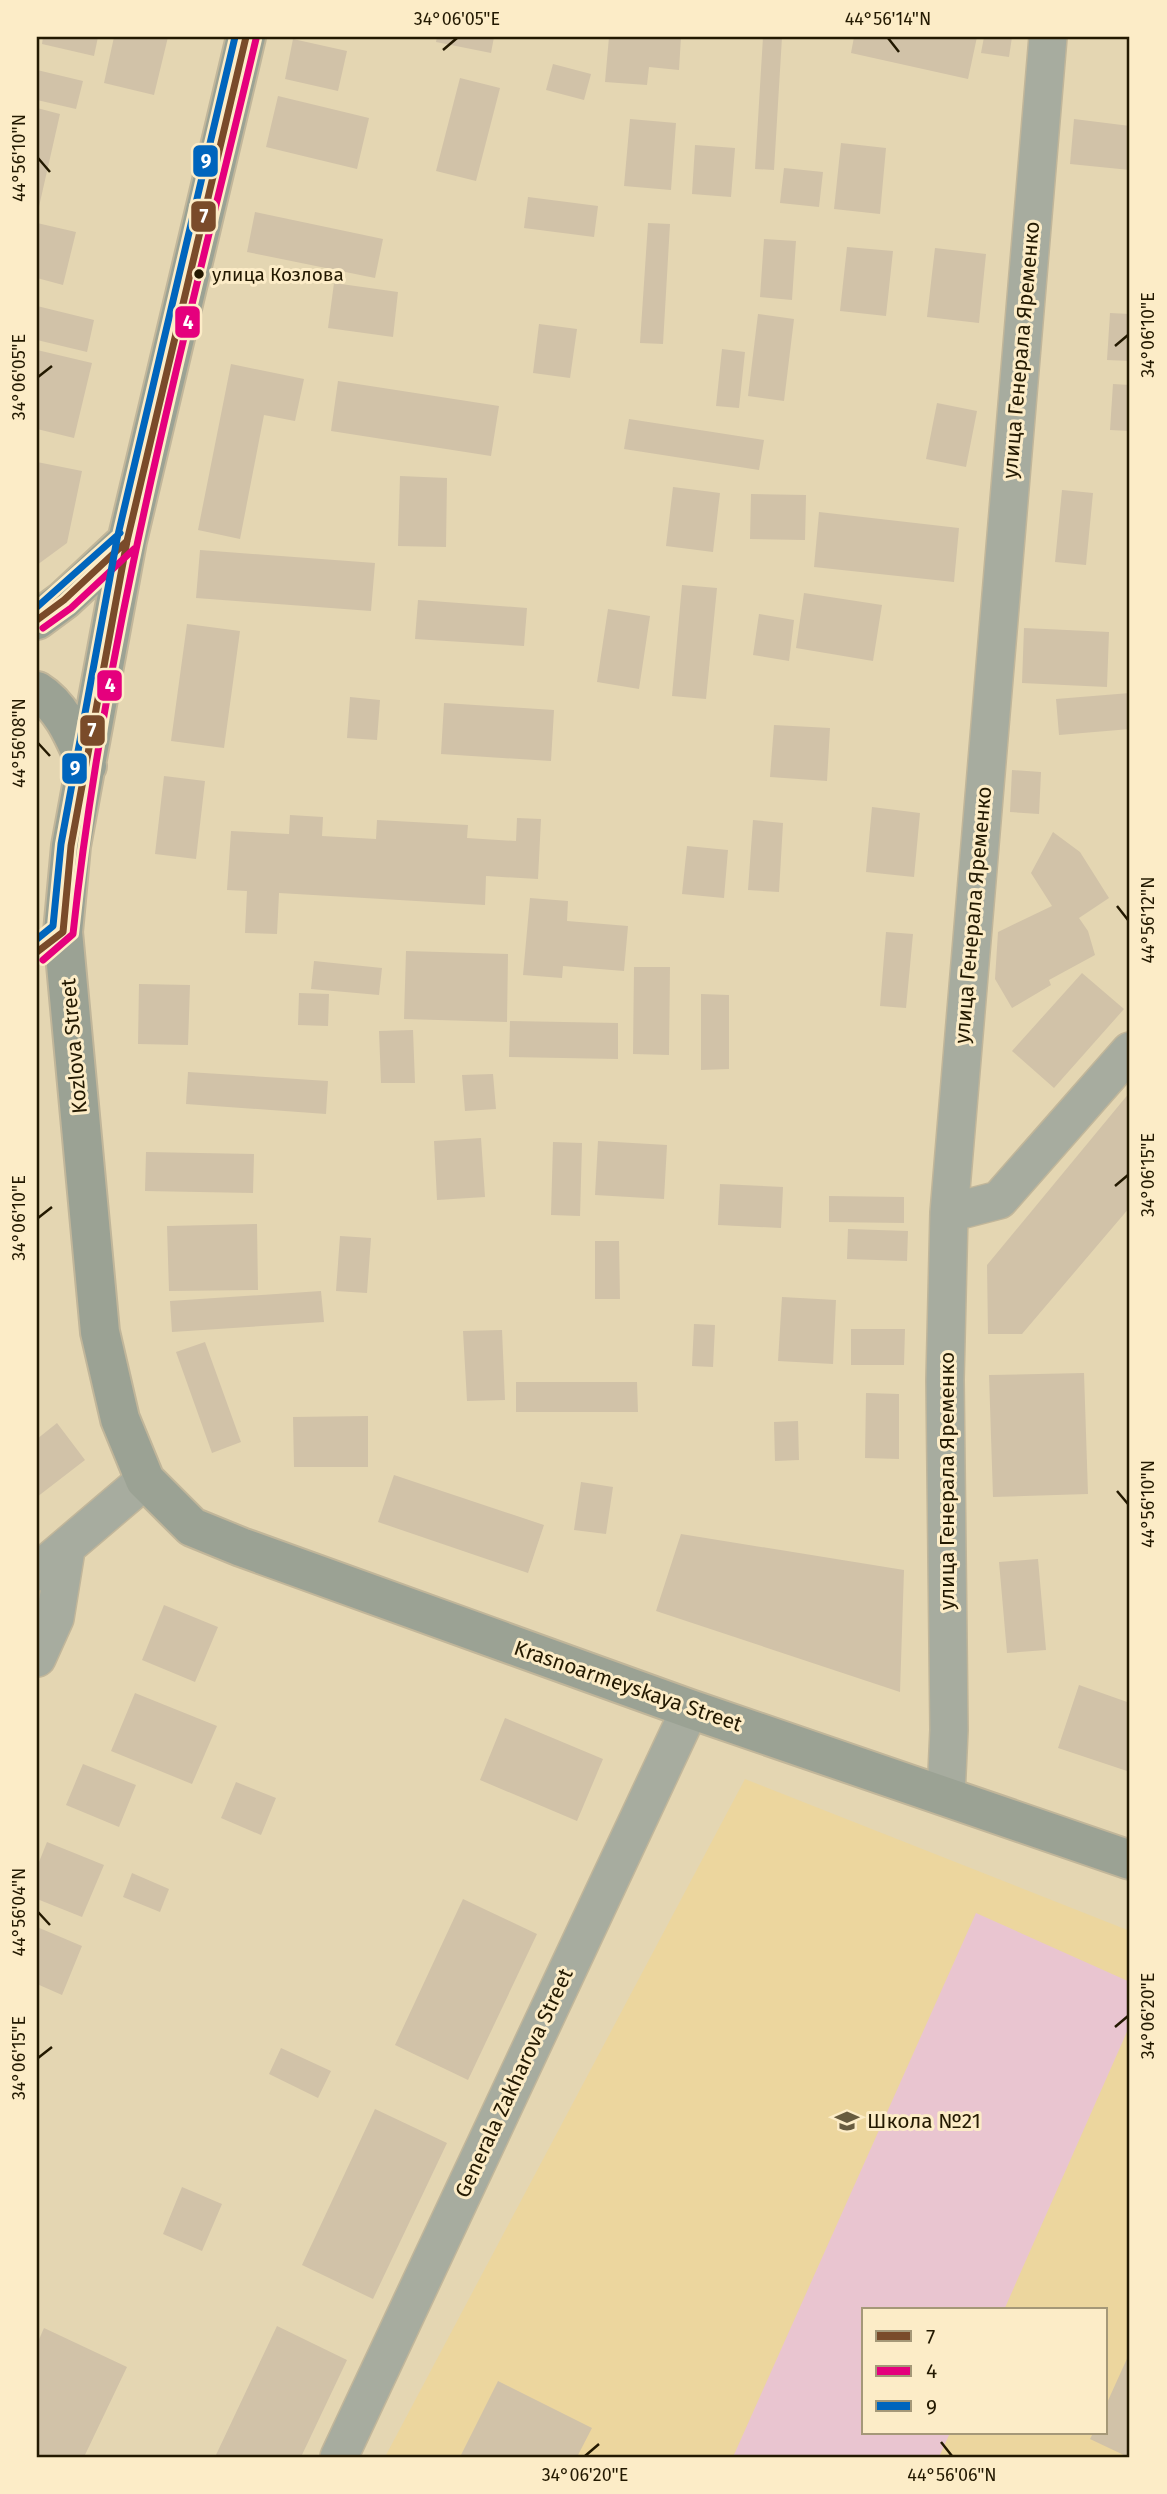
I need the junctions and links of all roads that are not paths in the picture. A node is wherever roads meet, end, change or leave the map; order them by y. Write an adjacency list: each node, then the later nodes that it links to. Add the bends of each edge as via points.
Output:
1 (246, 37): 3 (main road, Kozlova Street)
2 (1048, 37): 9 (street, улица Генерала Яременко)
3 (127, 541): 4 (main road); 6 (main road, Kozlova Street)
4 (37, 620)
5 (37, 691): 6 (main road, via 68,723)
6 (87, 766): 7 (main road, Kozlova Street)
7 (50, 942): 10 (main road, Kozlova Street, via 100,1332 120,1419)
8 (1130, 1051): 9 (street, via 999,1200)
9 (949, 1213): 15 (street, улица Генерала Яременко)
10 (145, 1480): 11 (street); 14 (main road, Krasnoarmeyskaya Street, via 192,1527)
11 (66, 1550): 12 (street); 13 (street, via 55,1618)
12 (37, 1572)
13 (37, 1658)
14 (690, 1709): 15 (main road, Krasnoarmeyskaya Street); 17 (street, Generala Zakharova Street)
15 (946, 1795): 16 (main road, Krasnoarmeyskaya Street)
16 (1130, 1860)
17 (339, 2457)

